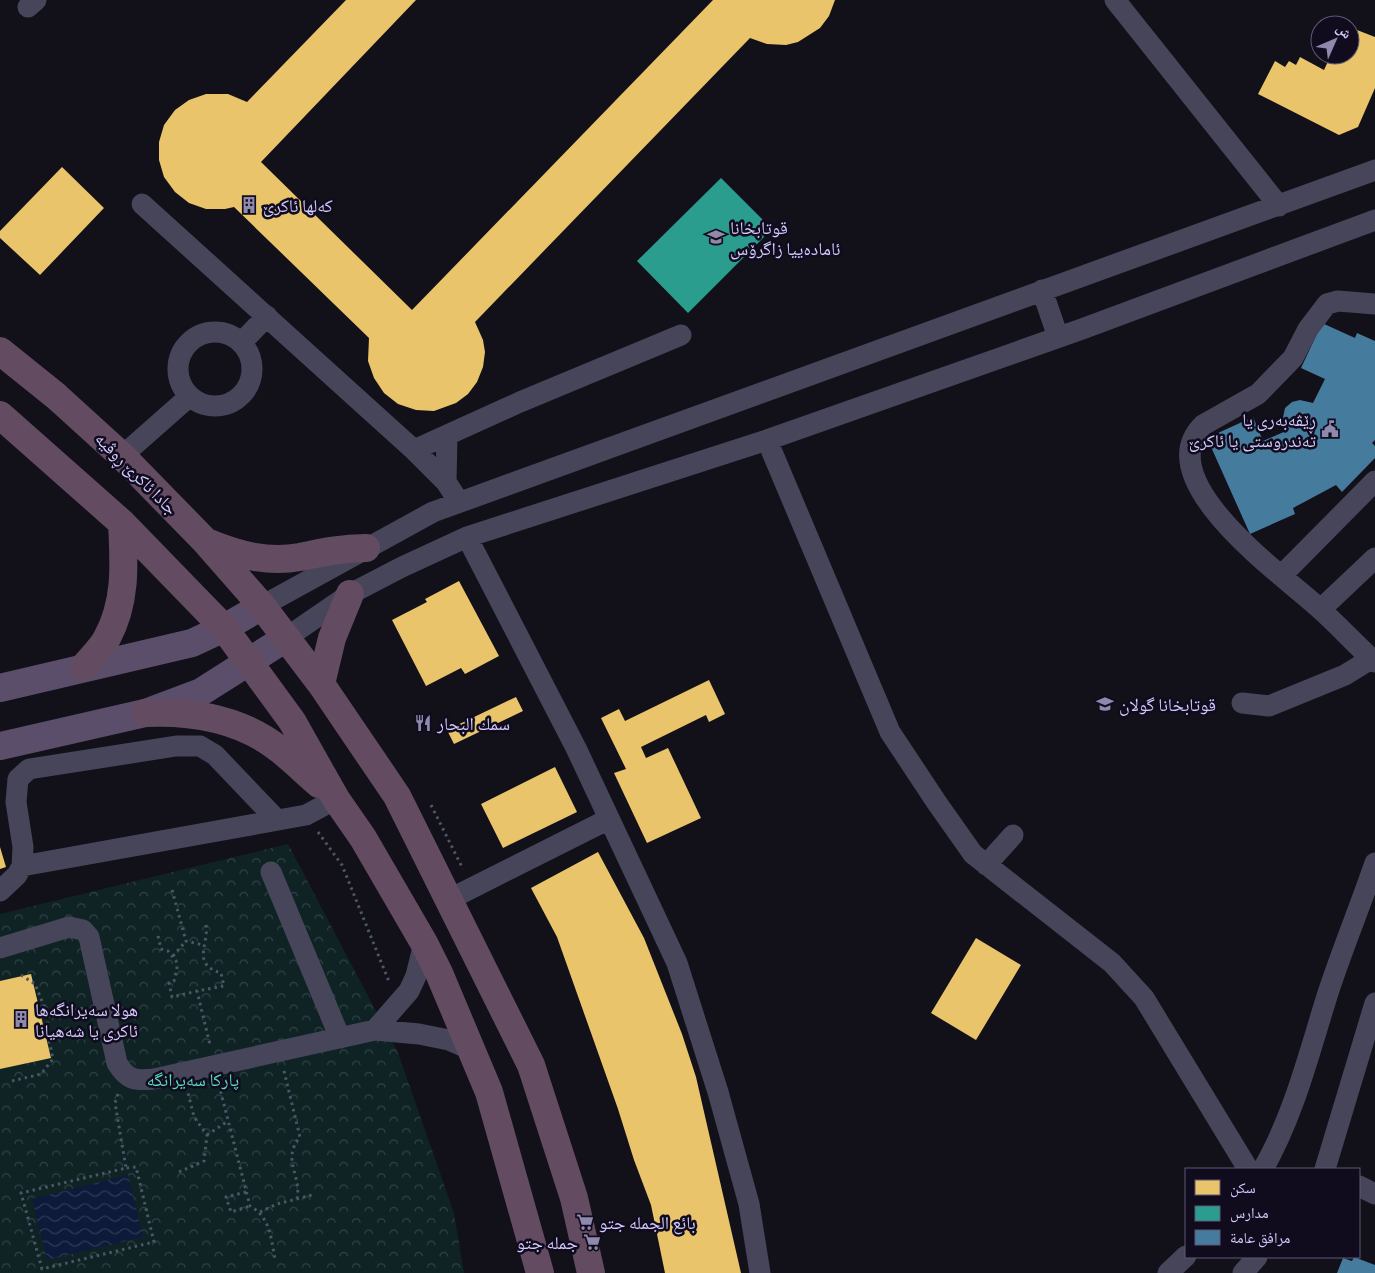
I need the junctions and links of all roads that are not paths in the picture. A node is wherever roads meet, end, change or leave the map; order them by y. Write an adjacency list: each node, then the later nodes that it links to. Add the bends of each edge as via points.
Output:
1 (1115, 0): 4 (street)
2 (1375, 170): 4 (street)
3 (142, 204): 8 (street)
4 (1279, 206): 6 (street)
5 (1375, 220): 10 (street)
6 (1042, 290): 10 (street); 21 (street)
7 (1375, 304): 27 (street, via 1338,301 1327,304 1308,329 1293,358 1277,375 1258,394 1203,425 1191,445 1197,481 1209,504 1230,531)
8 (267, 316): 11 (street); 17 (street)
9 (681, 335): 15 (street)
10 (1058, 337): 16 (street)
11 (241, 343): 13 (street, via 252,366 246,390 225,405 200,403); 13 (street, via 232,336 215,333 189,343 182,353 179,375)
12 (0, 351): 18 (highway, جادا ئاکرێ ڕوڤیە)
13 (190, 396): 18 (street)
14 (0, 415): 22 (highway)
15 (447, 435): 17 (street); 19 (street)
16 (767, 440): 23 (street); 46 (street, via 890,732 972,854)
17 (414, 450): 19 (street)
18 (122, 456): 24 (highway, جادا ئاکرێ ڕوڤیە)
19 (446, 482): 21 (street)
20 (1374, 484): 27 (street)
21 (459, 502): 25 (street, via 433,512)
22 (122, 523): 31 (highway); 35 (highway, via 125,575 120,605 107,638)
23 (467, 537): 28 (street); 42 (street)
24 (205, 541): 25 (highway, via 233,553 266,559); 29 (highway, جادا ئاکرێ ڕوڤیە)
25 (366, 548): 29 (street)
26 (1375, 558): 30 (street)
27 (1281, 576): 30 (street)
28 (350, 594): 32 (street); 36 (highway, via 332,638)
29 (262, 606): 31 (main road); 32 (highway, جادا ئاکرێ ڕوڤیە)
30 (1321, 609): 33 (street)
31 (224, 628): 34 (highway); 35 (main road, via 192,643)
32 (286, 638): 34 (main road); 36 (highway, جادا ئاکرێ ڕوڤیە)
33 (1373, 660): 38 (street, via 1269,706)
34 (248, 662): 39 (main road, via 201,692); 41 (highway, via 292,721)
35 (83, 668): 37 (main road)
36 (321, 684): 50 (highway, جادا ئاکرێ ڕوڤیە, via 397,796)
37 (0, 688)
38 (1242, 703)
39 (145, 713): 40 (main road); 41 (highway, via 173,711 201,715 245,729 278,748)
40 (0, 746)
41 (336, 799): 43 (street, via 306,815); 51 (highway)
42 (609, 819): 50 (street); 66 (street, via 677,963 749,1204)
43 (278, 820): 47 (street); 47 (street, via 215,755 200,746 176,746 46,765 29,769 18,779 16,802 24,847)
44 (1013, 835): 46 (street)
45 (1375, 863): 58 (street, via 1329,991 1297,1094 1278,1143)
46 (986, 865): 57 (street, via 1112,963 1144,998)
47 (22, 866): 49 (street)
48 (271, 872): 55 (street)
49 (0, 891)
50 (448, 900): 65 (highway, جادا ئاکرێ ڕوڤیە, via 531,1065 574,1198)
51 (424, 943): 54 (street, via 409,991); 56 (highway)
52 (0, 948): 55 (street, via 69,927 83,930 89,937 117,1063 133,1081 154,1080)
53 (1375, 1003): 59 (street)
54 (375, 1030): 55 (street); 56 (street, via 441,1038)
55 (340, 1038)
56 (470, 1049): 64 (highway, via 494,1110)
57 (1247, 1168)
58 (1264, 1168)
59 (1325, 1168)
60 (1360, 1186): 61 (street)
61 (1375, 1194)
62 (1185, 1257): 67 (street)
63 (1256, 1258): 68 (street)
64 (540, 1273)
65 (591, 1273)
66 (760, 1273)
67 (1168, 1273)
68 (1243, 1273)

